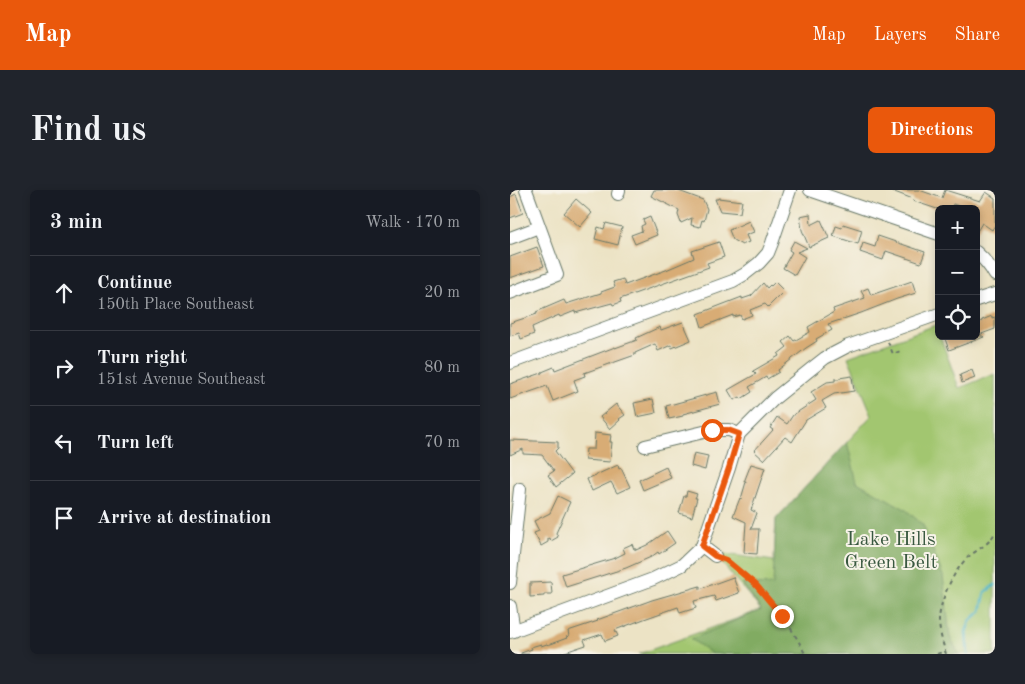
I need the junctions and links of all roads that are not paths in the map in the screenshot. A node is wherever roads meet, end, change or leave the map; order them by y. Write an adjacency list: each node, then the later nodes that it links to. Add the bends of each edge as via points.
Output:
1 (526, 190): 4 (street)
2 (790, 190): 13 (street, via 768,253 745,274)
3 (810, 190): 5 (street)
4 (539, 227): 6 (street); 9 (street, via 557,276)
5 (935, 233)
6 (510, 238)
7 (980, 256): 8 (street)
8 (995, 275)
9 (510, 293)
10 (995, 294): 11 (street)
11 (980, 299)
12 (935, 315): 14 (street, via 848,346 825,358 775,398)
13 (510, 363)
14 (739, 434): 15 (street, via 712,430); 17 (street)
15 (645, 446)
16 (520, 489): 19 (street)
17 (702, 546): 18 (street); 21 (street, via 682,565 653,579)
18 (715, 556)
19 (510, 583)
20 (510, 606): 21 (street)
21 (512, 631)

